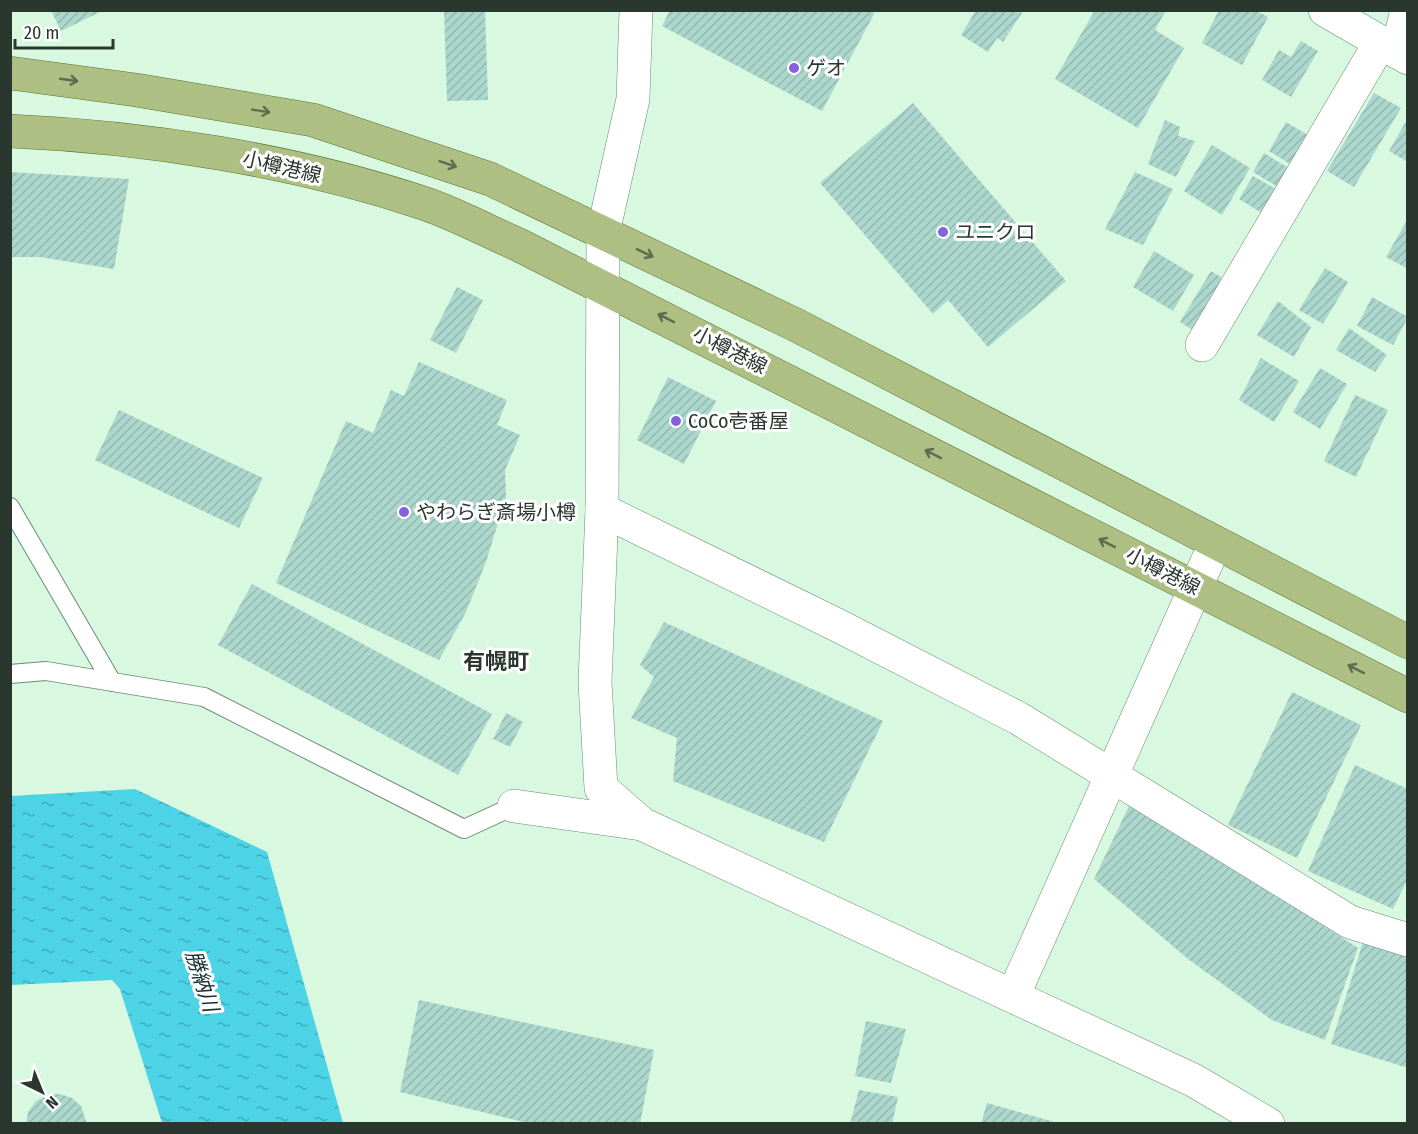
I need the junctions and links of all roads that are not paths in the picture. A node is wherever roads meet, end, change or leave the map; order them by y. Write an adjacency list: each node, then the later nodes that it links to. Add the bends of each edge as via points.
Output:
1 (636, 10): 7 (street, via 633,99)
2 (1325, 10): 4 (street)
3 (1407, 10): 4 (street)
4 (1395, 51): 9 (street)
5 (10, 73): 7 (main road, one-way to 7, via 313,120 490,179)
6 (10, 131): 8 (main road, 小樽港線, via 71,134 249,158 333,178 424,203)
7 (603, 233): 8 (street); 12 (main road, one-way to 12, via 804,330)
8 (603, 288): 11 (street); 13 (main road, 小樽港線, one-way to 8)
9 (1202, 345)
10 (10, 507): 16 (lane)
11 (602, 510): 18 (street, via 837,625 1007,713); 20 (street, via 595,682 601,788)
12 (1215, 544): 13 (street); 14 (main road)
13 (1196, 588): 17 (main road, 小樽港線, one-way to 13); 18 (street)
14 (1407, 642)
15 (10, 674): 16 (lane, via 46,671)
16 (112, 682): 19 (lane, via 204,697 464,829)
17 (1407, 696)
18 (1111, 773): 21 (street, via 1350,922); 22 (street)
19 (514, 806): 20 (street)
20 (642, 824): 22 (street)
21 (1407, 940)
22 (1013, 996): 23 (street, via 1193,1080)
23 (1268, 1124)

